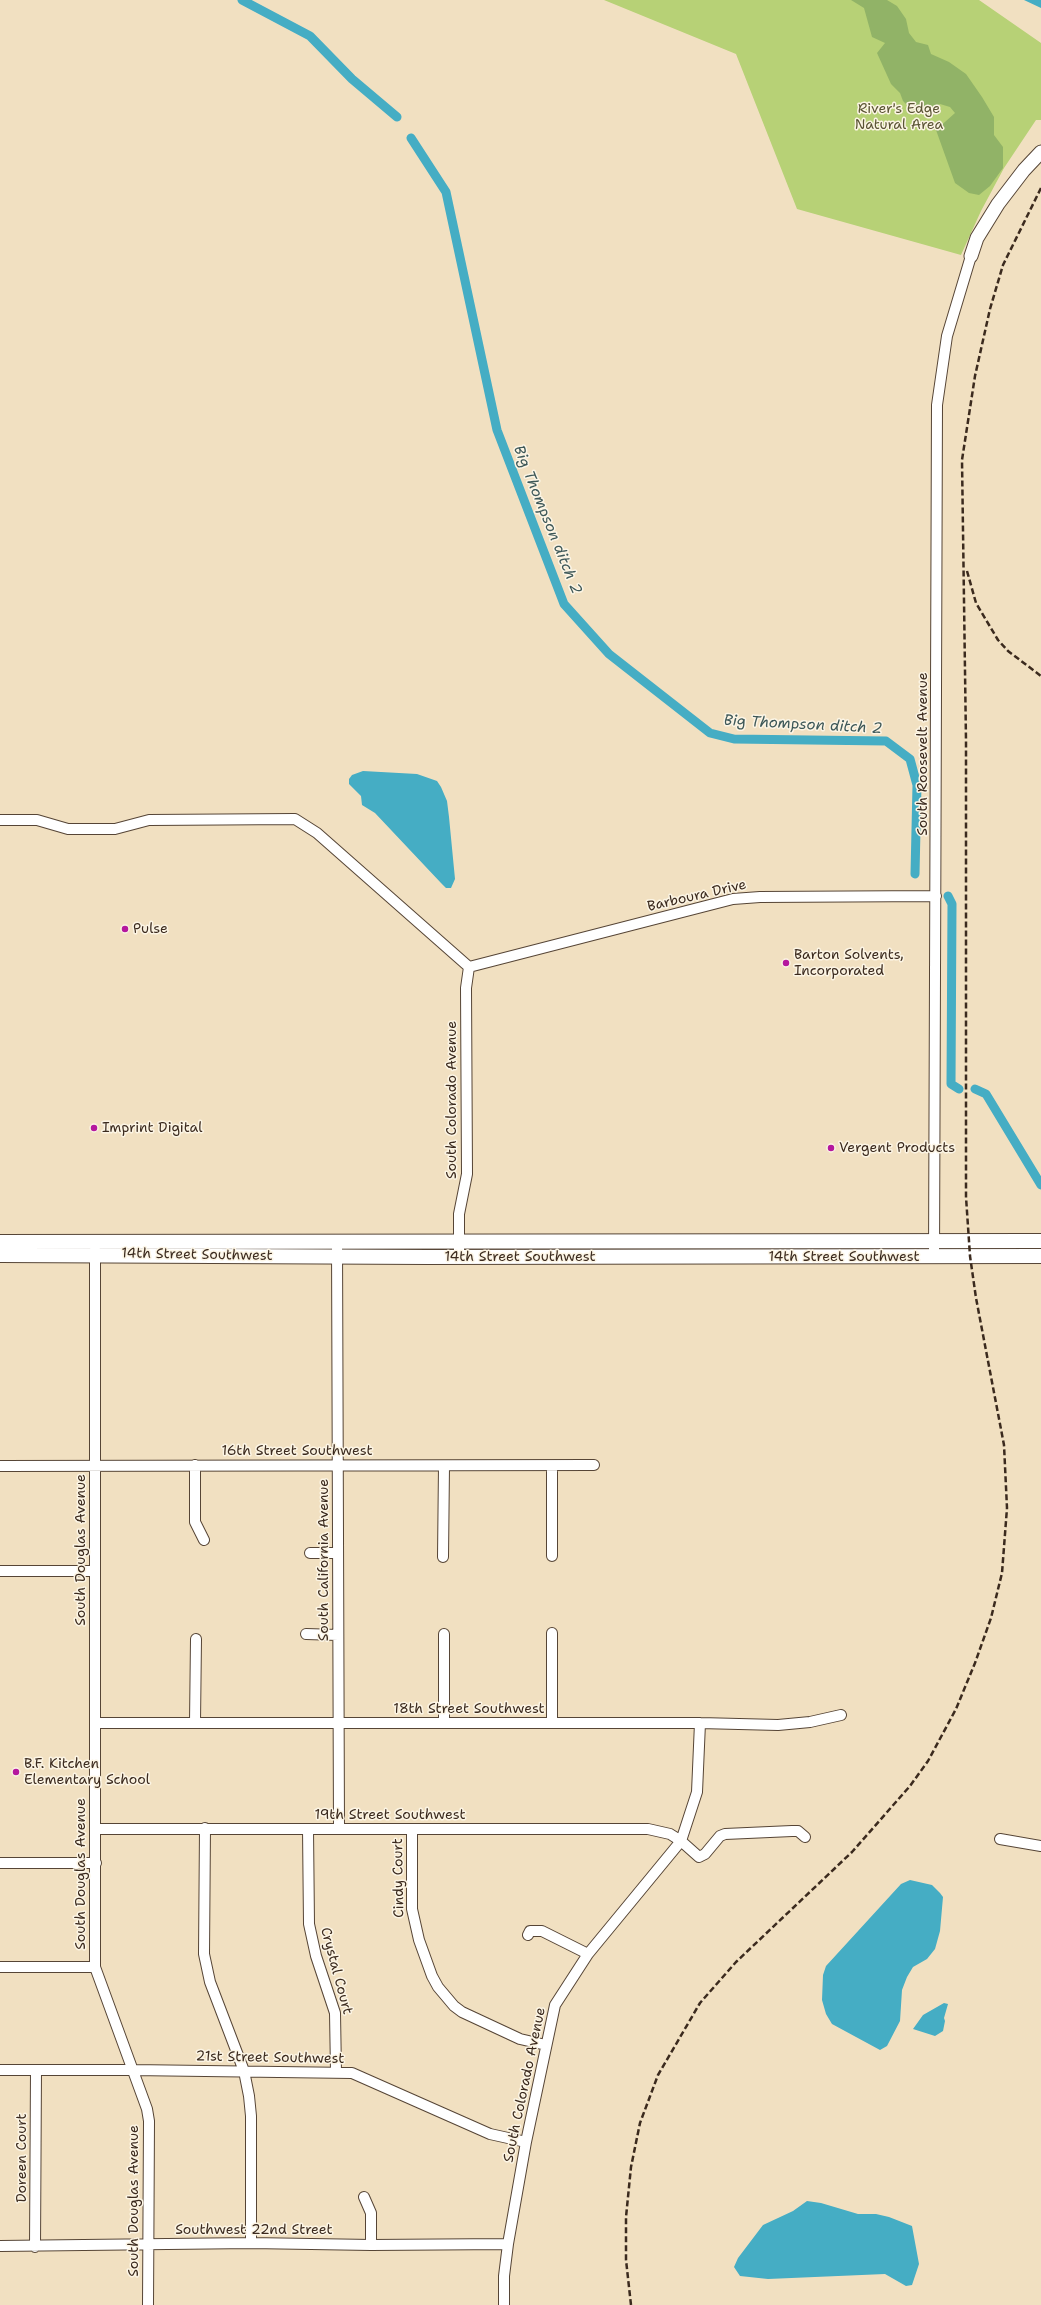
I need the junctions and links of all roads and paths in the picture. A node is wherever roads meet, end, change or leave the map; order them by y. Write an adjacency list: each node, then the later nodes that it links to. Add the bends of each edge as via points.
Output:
1 (1041, 152): 2 (street, via 998,204 977,238)
2 (971, 256): 4 (street, South Roosevelt Avenue, via 947,336 937,405)
3 (0, 820): 5 (street, via 37,820 68,829 115,830 149,820 295,820 317,833)
4 (936, 896): 5 (street, Barboura Drive, via 760,896 733,899); 10 (street, South Roosevelt Avenue)
5 (469, 967): 9 (street, South Colorado Avenue, via 466,988 467,1174 459,1214)
6 (1041, 1241): 10 (main road, 14th Street Southwest)
7 (0, 1242): 11 (main road, 14th Street Southwest)
8 (337, 1242): 9 (main road, 14th Street Southwest); 11 (main road, 14th Street Southwest); 14 (street, South California Avenue)
9 (459, 1242): 10 (main road, 14th Street Southwest); 15 (street, South Colorado Avenue)
10 (934, 1242): 16 (street, South Roosevelt Avenue)
11 (95, 1248): 12 (main road, 14th Street Southwest); 14 (main road, 14th Street Southwest); 21 (street, South Douglas Avenue)
12 (0, 1255)
13 (1041, 1256): 16 (main road, 14th Street Southwest)
14 (337, 1257): 15 (main road, 14th Street Southwest); 18 (street, South California Avenue)
15 (459, 1257): 16 (main road, 14th Street Southwest)
16 (934, 1257)
17 (195, 1465): 18 (street, 16th Street Southwest); 21 (street, 16th Street Southwest); 24 (street, via 195,1522)
18 (338, 1465): 22 (street, 16th Street Southwest); 26 (street, South California Avenue)
19 (594, 1465): 23 (street, 16th Street Southwest)
20 (0, 1466): 21 (street, 16th Street Southwest)
21 (96, 1466): 30 (street, South Douglas Avenue)
22 (444, 1466): 23 (street, 16th Street Southwest); 28 (street)
23 (552, 1466): 27 (street)
24 (204, 1540)
25 (310, 1553): 26 (street)
26 (338, 1553): 34 (street, South California Avenue)
27 (552, 1556)
28 (443, 1557)
29 (0, 1571): 30 (street)
30 (94, 1571): 40 (street, South Douglas Avenue)
31 (552, 1633): 41 (street)
32 (306, 1634): 34 (street)
33 (444, 1634): 39 (street)
34 (338, 1635): 38 (street, South California Avenue)
35 (196, 1639): 37 (street)
36 (841, 1715): 42 (street, 18th Street Southwest, via 810,1722 778,1725)
37 (195, 1722): 38 (street, 18th Street Southwest); 40 (street, 18th Street Southwest)
38 (338, 1722): 39 (street, 18th Street Southwest); 46 (street, South California Avenue)
39 (444, 1722): 41 (street, 18th Street Southwest)
40 (95, 1723): 44 (street, South Douglas Avenue)
41 (552, 1723): 42 (street, 18th Street Southwest)
42 (700, 1723): 50 (street, South Colorado Avenue, via 697,1792)
43 (205, 1828): 44 (street, 19th Street Southwest); 45 (street, 19th Street Southwest); 62 (street, via 204,1954 210,1982)
44 (96, 1829): 53 (street, South Douglas Avenue)
45 (308, 1829): 46 (street, 19th Street Southwest); 63 (street, Crystal Court, via 309,1924 316,1956 335,2013)
46 (338, 1829): 47 (street, 19th Street Southwest)
47 (412, 1829): 50 (street, 19th Street Southwest, via 648,1829); 58 (street, Cindy Court, via 413,1919 429,1969 438,1987 454,2006 468,2015 520,2039)
48 (806, 1837): 50 (street, 19th Street Southwest, via 798,1831 724,1834 705,1854 699,1856)
49 (1000, 1839): 51 (street)
50 (682, 1841): 55 (street, South Colorado Avenue)
51 (1041, 1846)
52 (0, 1863): 53 (street)
53 (96, 1863): 57 (street, South Douglas Avenue)
54 (528, 1935): 55 (street, via 530,1931 542,1931)
55 (588, 1954): 58 (street, South Colorado Avenue, via 555,2006)
56 (0, 1967): 57 (street)
57 (95, 1967): 61 (street, South Douglas Avenue)
58 (546, 2045): 64 (street, South Colorado Avenue)
59 (0, 2070): 60 (street, 21st Street Southwest)
60 (36, 2070): 61 (street, 21st Street Southwest); 71 (street, Doreen Court)
61 (132, 2070): 62 (street, 21st Street Southwest); 66 (street, South Douglas Avenue, via 149,2121)
62 (244, 2071): 63 (street, 21st Street Southwest); 67 (street, via 251,2116)
63 (336, 2072): 64 (street, 21st Street Southwest, via 352,2073 366,2078 490,2134)
64 (526, 2142): 68 (street, South Colorado Avenue)
65 (364, 2197): 69 (street, via 371,2213)
66 (147, 2243): 67 (street, Southwest 22nd Street); 71 (street, Southwest 22nd Street); 72 (street, South Douglas Avenue)
67 (251, 2243): 69 (street, Southwest 22nd Street)
68 (508, 2244): 69 (street, Southwest 22nd Street); 73 (street, South Colorado Avenue)
69 (371, 2245)
70 (0, 2246): 71 (street, Southwest 22nd Street)
71 (35, 2247)
72 (148, 2305)
73 (504, 2305)

